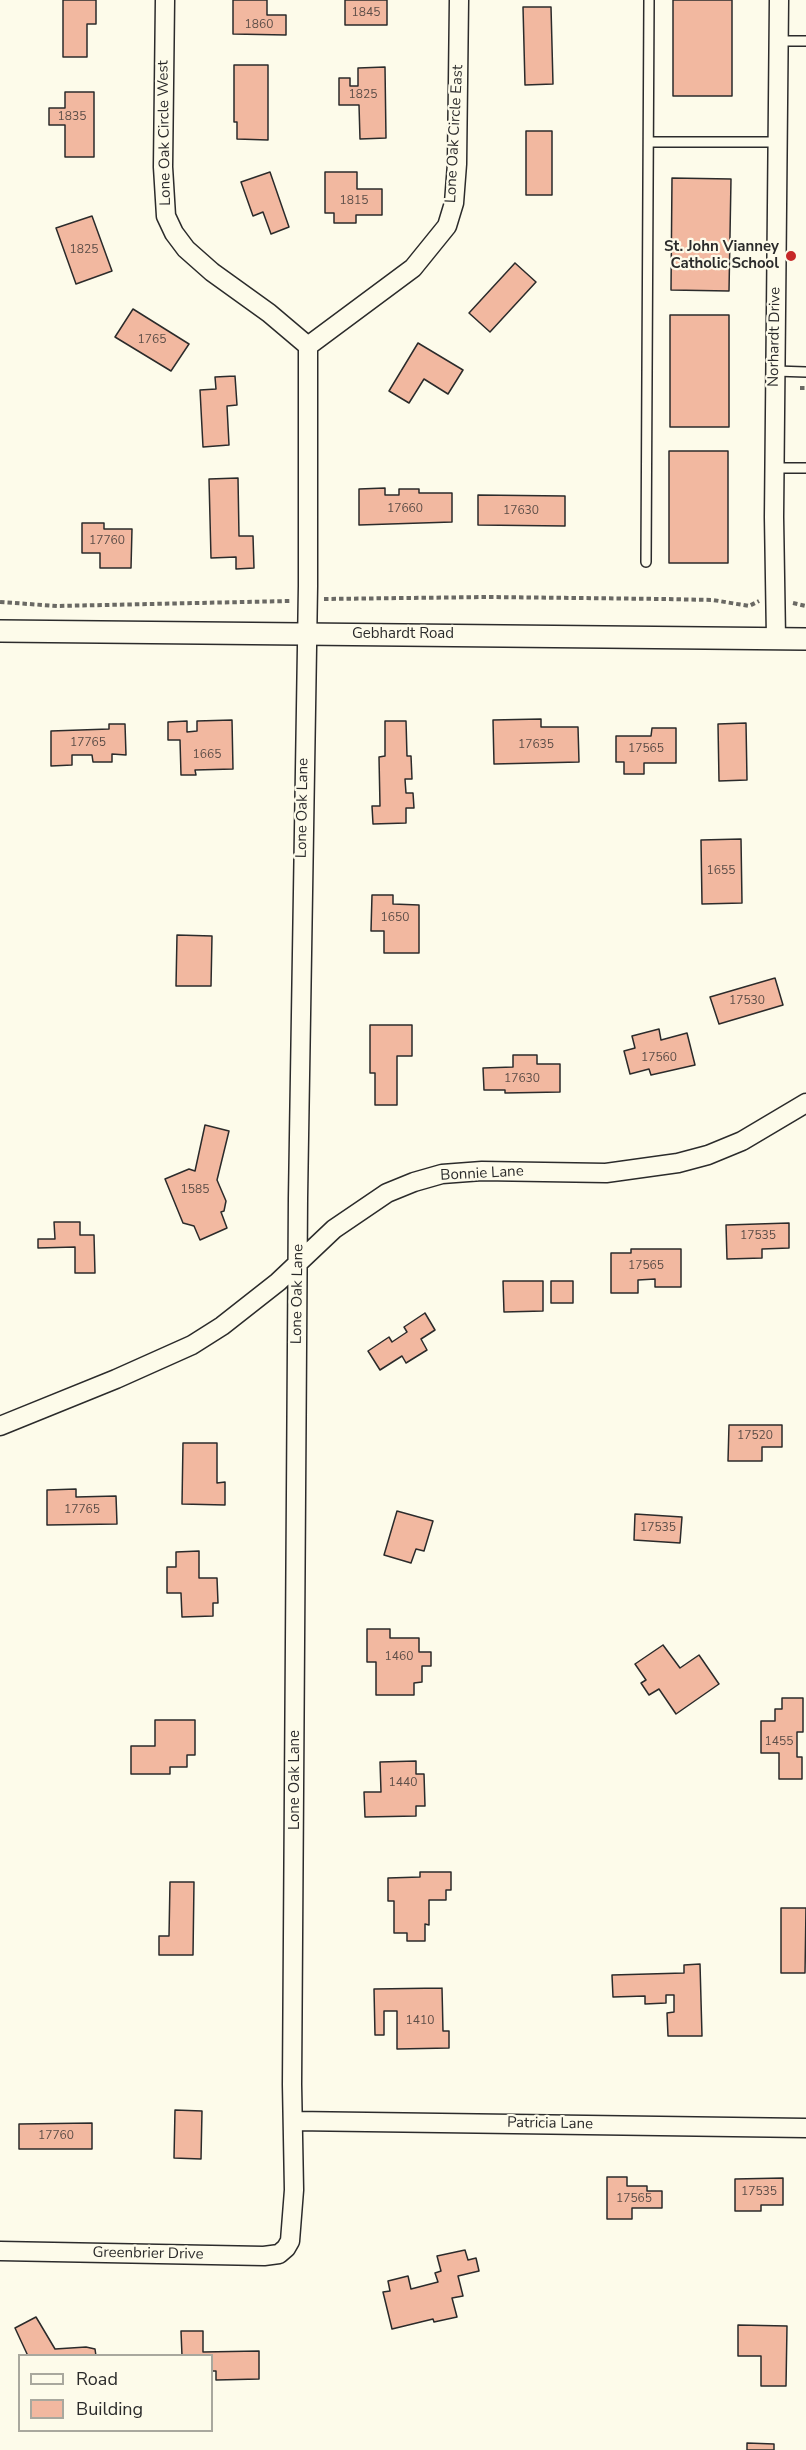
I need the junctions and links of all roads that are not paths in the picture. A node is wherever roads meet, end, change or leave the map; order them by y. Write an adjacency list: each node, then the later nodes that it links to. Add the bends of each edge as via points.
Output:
1 (165, 0): 9 (street, Lone Oak Circle West, via 166,216 186,249)
2 (459, 0): 9 (street, Lone Oak Circle East, via 457,164 454,203 447,226 413,268)
3 (650, 0): 7 (lane)
4 (779, 0): 5 (street, Norhardt Drive)
5 (778, 41): 6 (lane); 8 (street, Norhardt Drive)
6 (806, 42)
7 (649, 142): 8 (lane); 14 (lane)
8 (777, 142): 10 (street, Norhardt Drive)
9 (308, 346): 16 (street, Lone Oak Lane)
10 (775, 371): 11 (lane); 12 (street, Norhardt Drive)
11 (805, 372)
12 (774, 468): 13 (lane); 17 (street, Norhardt Drive)
13 (806, 468)
14 (646, 562)
15 (0, 631): 16 (street, Gebhardt Road)
16 (306, 634): 17 (street, Gebhardt Road); 20 (street, Lone Oak Lane)
17 (776, 638): 18 (street, Gebhardt Road)
18 (806, 639)
19 (806, 1103): 20 (street, Bonnie Lane, via 742,1141 678,1163 606,1173 482,1171 442,1174 414,1182 387,1193 334,1229)
20 (298, 1263): 21 (street, Bonnie Lane, via 222,1326 192,1345); 22 (street, Lone Oak Lane)
21 (0, 1426)
22 (294, 2121): 23 (street, Patricia Lane); 24 (street, Lone Oak Lane)
23 (806, 2128)
24 (290, 2241): 25 (street, Greenbrier Drive, via 279,2254 264,2256)
25 (0, 2251)

